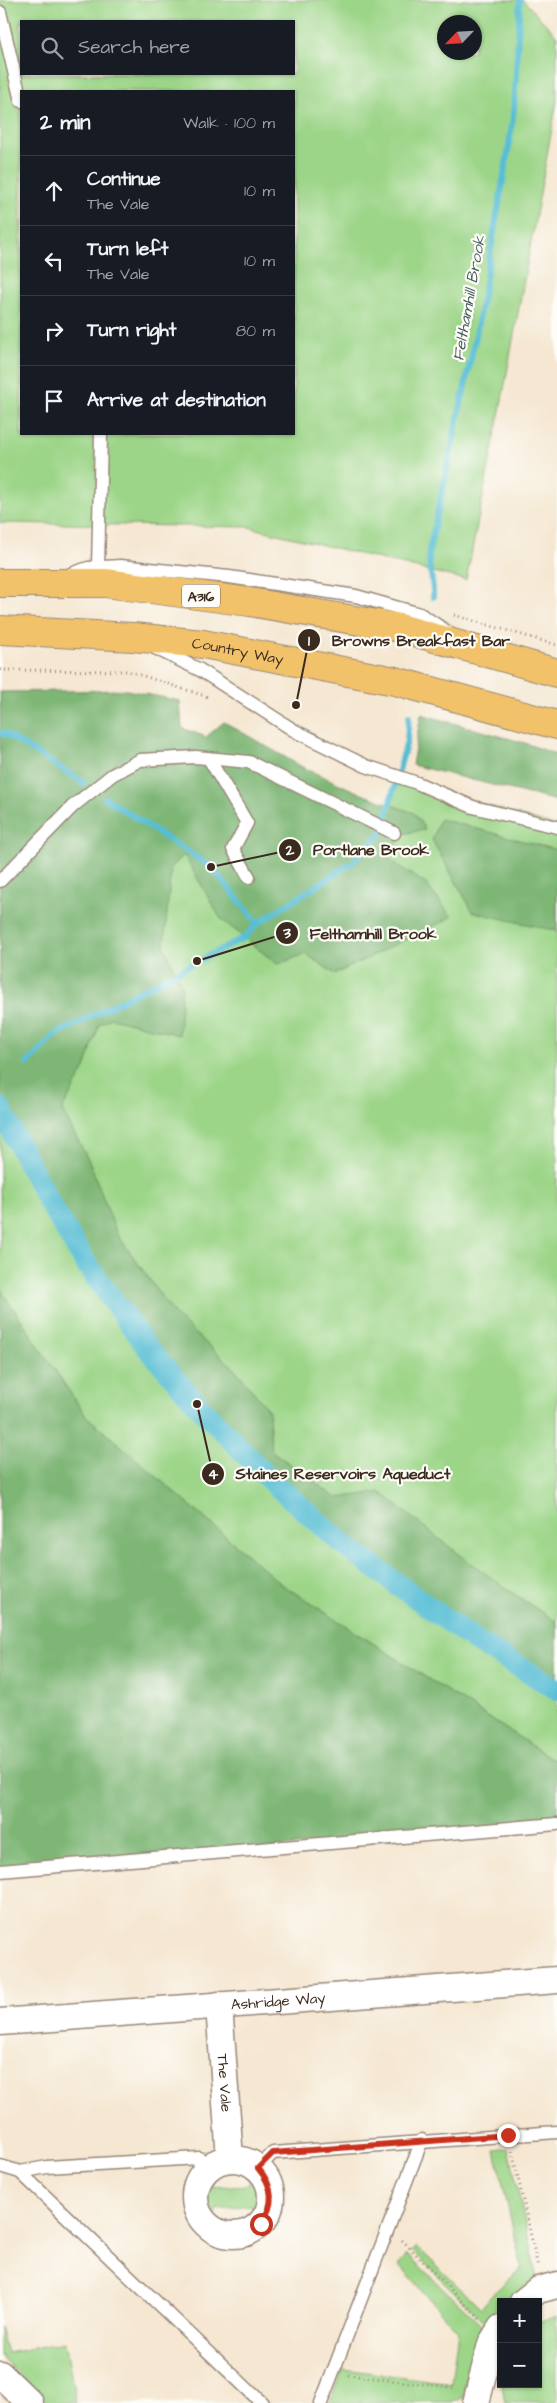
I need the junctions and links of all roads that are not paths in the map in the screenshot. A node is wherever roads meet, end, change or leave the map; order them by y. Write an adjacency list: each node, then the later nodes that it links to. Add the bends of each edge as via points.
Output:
1 (0, 12): 2 (lane)
2 (20, 97)
3 (101, 435): 4 (lane)
4 (98, 568): 6 (lane, via 88,568); 9 (lane, via 120,566 229,577 356,596 420,614)
5 (0, 583): 6 (highway, A316)
6 (42, 583): 9 (highway, A316, via 105,583 250,602 400,628)
7 (0, 630): 8 (highway, Country Way)
8 (133, 637): 11 (highway, Country Way, via 203,644 395,681); 13 (lane, via 200,670 295,731 366,766 473,807)
9 (469, 646): 10 (highway, A316)
10 (557, 672)
11 (557, 725)
12 (209, 759): 14 (lane, via 249,762); 15 (lane, via 247,823 233,850); 16 (lane, via 140,760 112,775 73,806)
13 (557, 827)
14 (394, 833)
15 (249, 877)
16 (0, 881)
17 (557, 1824): 18 (lane)
18 (0, 1871)
19 (557, 1980): 20 (street, Ashridge Way)
20 (218, 2005): 21 (street, Ashridge Way); 24 (street, The Vale)
21 (0, 2022)
22 (557, 2132): 23 (lane)
23 (422, 2140): 26 (lane, via 273,2153); 35 (lane)
24 (220, 2163): 26 (street, via 250,2162); 26 (street, via 201,2176 195,2200 205,2223 226,2235 251,2232 268,2214 272,2202 269,2183); 27 (lane, via 198,2158 47,2167)
25 (0, 2166): 27 (lane)
26 (258, 2168)
27 (20, 2172): 34 (lane)
28 (551, 2287): 29 (street, via 538,2290)
29 (528, 2298)
30 (497, 2334): 32 (street, via 491,2344)
31 (0, 2374): 33 (street)
32 (477, 2397)
33 (30, 2403)
34 (262, 2403)
35 (321, 2403)

